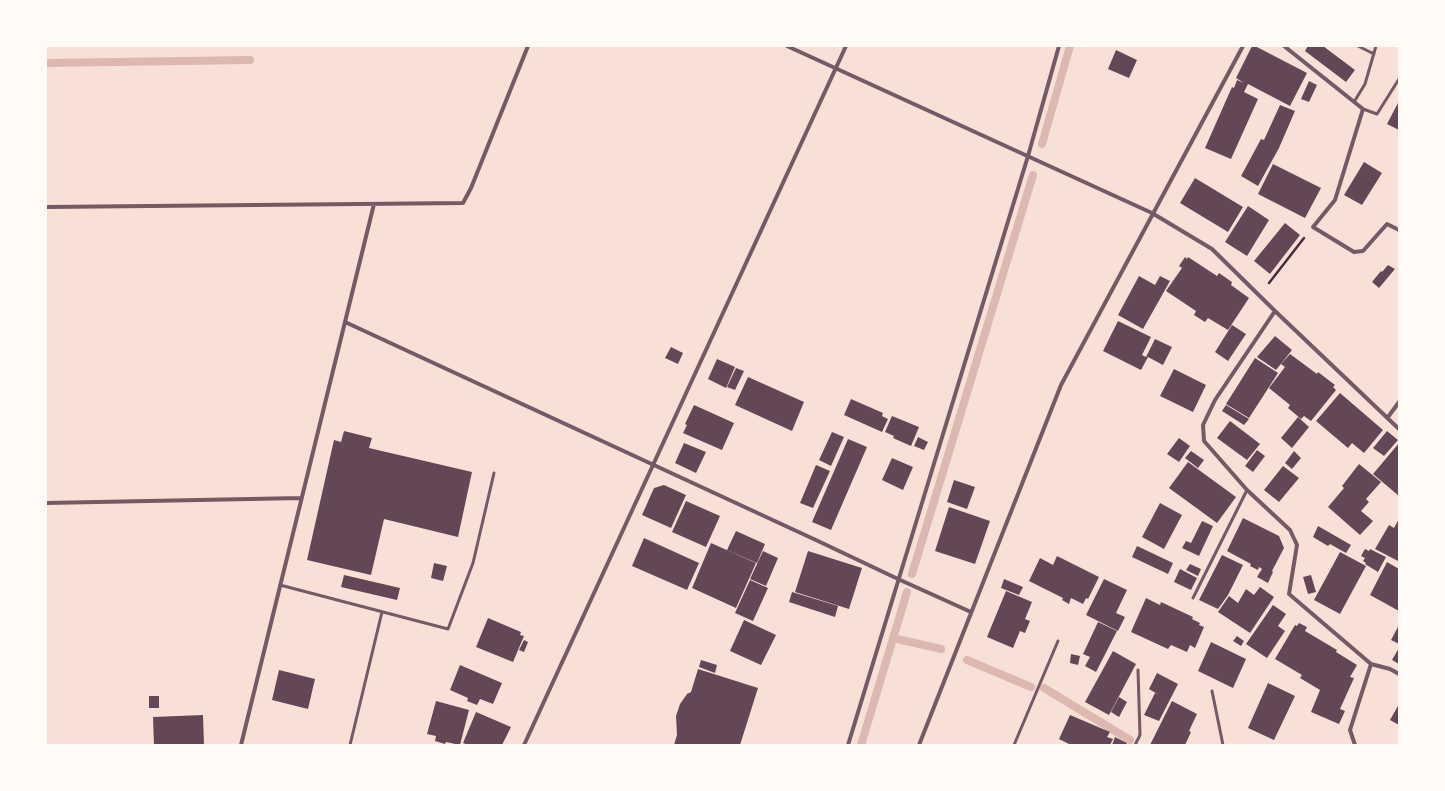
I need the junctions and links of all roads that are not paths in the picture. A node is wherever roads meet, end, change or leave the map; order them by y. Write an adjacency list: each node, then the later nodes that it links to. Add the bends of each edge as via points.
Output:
1 (528, 46): 15 (street, via 463,203)
2 (787, 46): 10 (street)
3 (846, 46): 10 (street)
4 (1059, 46): 14 (street)
5 (1243, 46): 17 (street)
6 (1284, 46): 12 (street)
7 (1358, 46): 9 (lane)
8 (1376, 46): 9 (lane)
9 (1374, 54): 12 (lane, via 1365,84)
10 (836, 68): 14 (street); 24 (street)
11 (1399, 79): 13 (lane, via 1377,114)
12 (1354, 102): 13 (street)
13 (1363, 109): 18 (street, via 1335,200 1313,227 1354,252 1363,251 1387,224)
14 (1028, 156): 17 (street); 29 (street)
15 (374, 204): 16 (street); 20 (street)
16 (46, 207)
17 (1152, 213): 19 (street, via 1212,249); 33 (street, via 1061,385)
18 (1399, 230)
19 (1275, 311): 22 (street); 26 (street, via 1215,400 1203,425 1204,440)
20 (345, 322): 24 (street); 27 (street)
21 (1399, 402): 22 (street)
22 (1388, 417): 23 (street)
23 (1399, 429)
24 (653, 465): 29 (street); 41 (street)
25 (494, 473): 32 (lane, via 473,563 448,629)
26 (1247, 490): 31 (lane); 35 (street, via 1290,530 1297,545 1290,594)
27 (301, 498): 28 (street); 30 (street)
28 (46, 503)
29 (898, 579): 33 (street); 42 (street)
30 (280, 585): 32 (lane); 39 (street)
31 (1193, 598)
32 (382, 612): 40 (lane)
33 (971, 612): 43 (street)
34 (1058, 641): 44 (lane)
35 (1371, 664): 37 (street, via 1390,668); 47 (street, via 1350,730)
36 (1138, 670): 45 (lane, via 1140,735)
37 (1399, 674)
38 (1212, 691): 46 (lane)
39 (241, 745)
40 (350, 745)
41 (524, 745)
42 (848, 745)
43 (919, 745)
44 (1014, 745)
45 (1135, 745)
46 (1223, 745)
47 (1355, 745)

